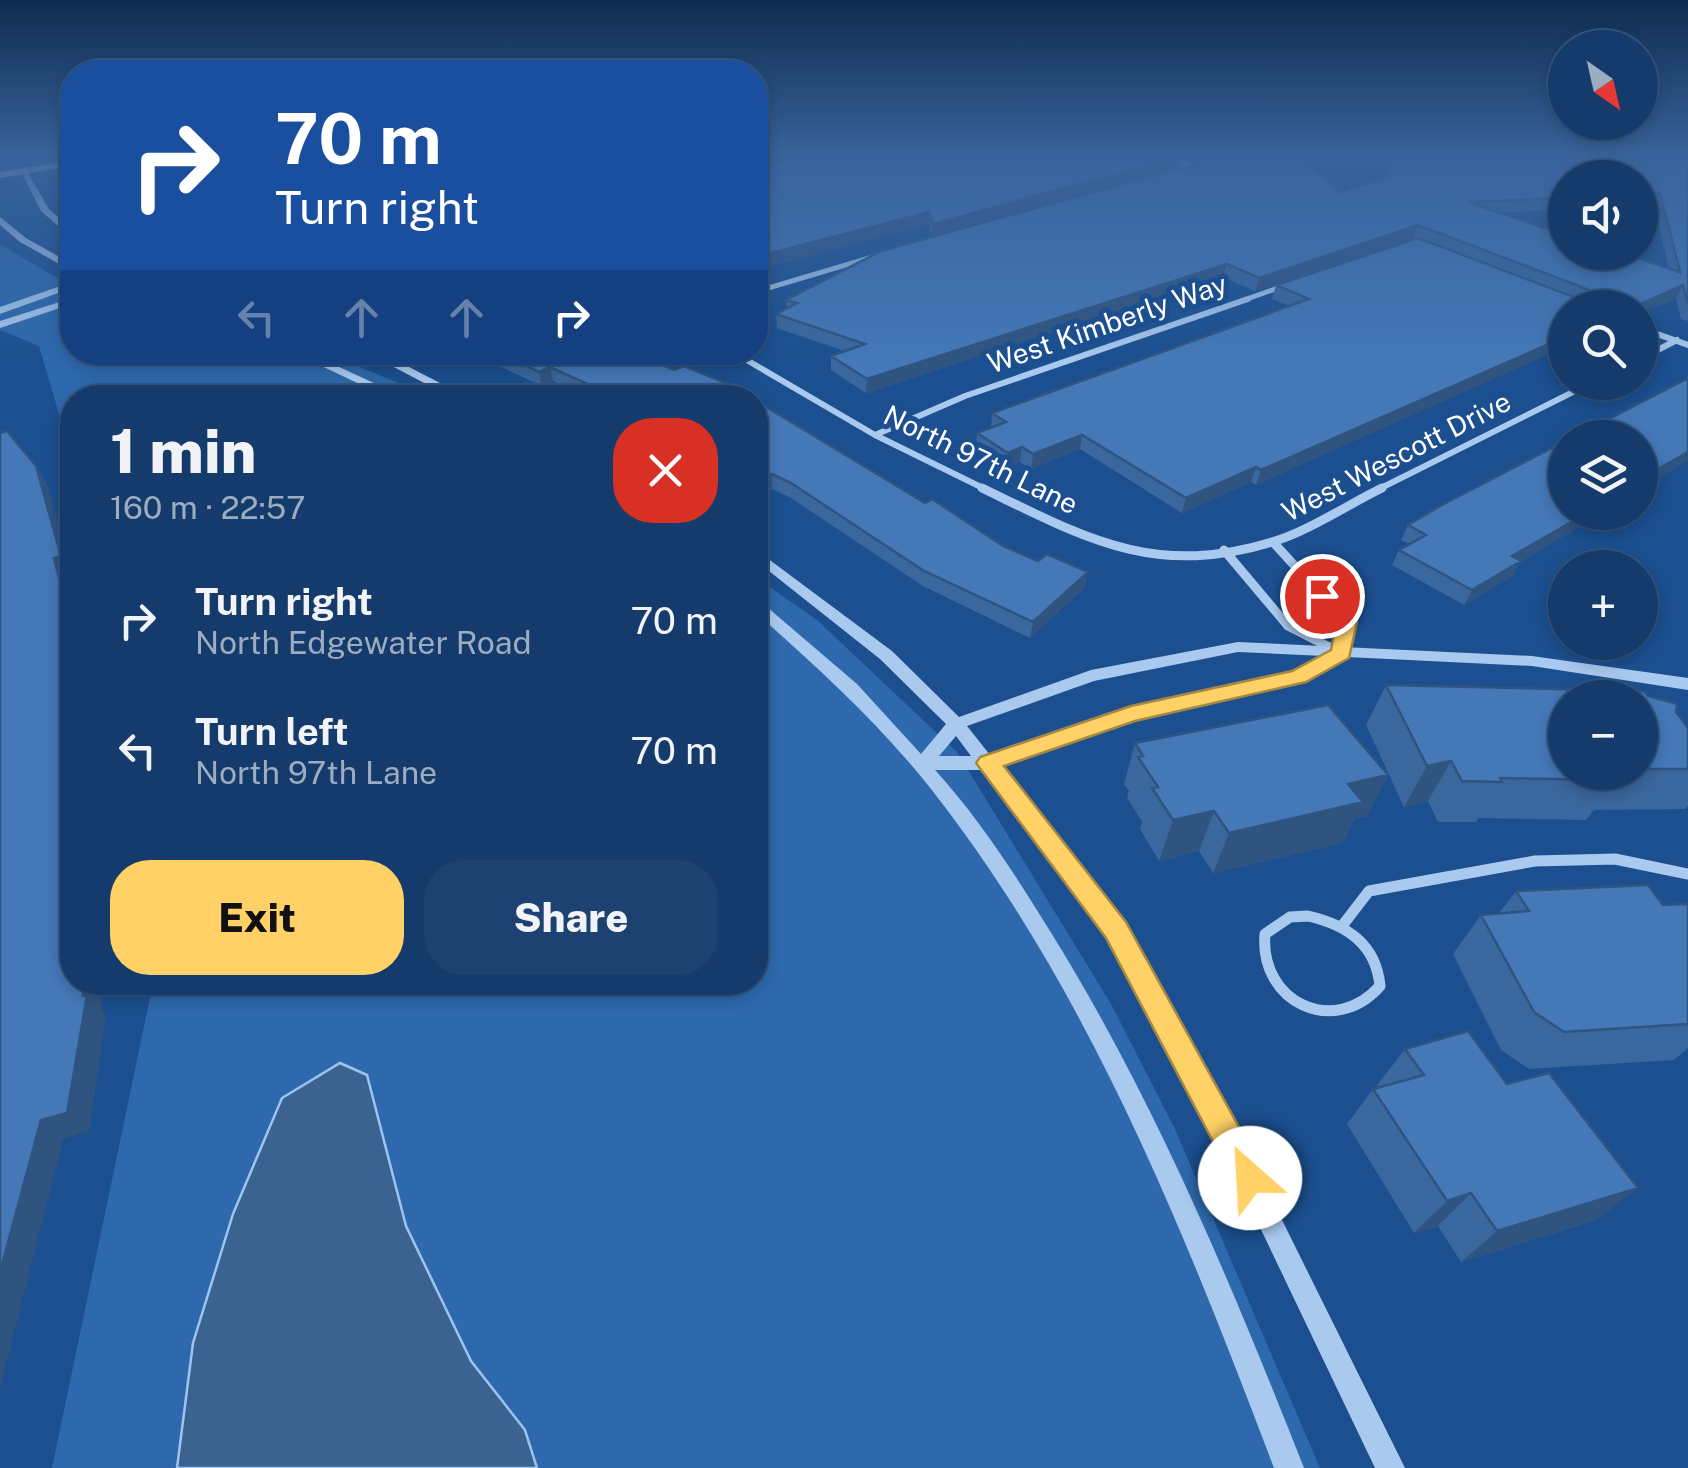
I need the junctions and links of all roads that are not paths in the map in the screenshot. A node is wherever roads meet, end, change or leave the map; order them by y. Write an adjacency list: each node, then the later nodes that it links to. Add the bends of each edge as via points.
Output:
1 (3, 223): 3 (street)
2 (883, 254): 5 (street)
3 (60, 261)
4 (1303, 280): 20 (street, West Kimberly Way, via 965,396)
5 (768, 288)
6 (60, 289): 8 (street)
7 (60, 305): 9 (street)
8 (0, 311)
9 (0, 325)
10 (1658, 334): 11 (street)
11 (1676, 340): 12 (street); 13 (street)
12 (1688, 344)
13 (1658, 350)
14 (325, 365): 17 (street)
15 (396, 365): 18 (street)
16 (755, 365): 20 (street, North 97th Lane)
17 (371, 385)
18 (437, 385)
19 (1556, 400): 21 (street, West Wescott Drive)
20 (875, 436): 22 (street, North 97th Lane, via 1094,543 1173,558)
21 (1274, 542): 22 (street, North 97th Lane); 25 (street, via 1346,622)
22 (1224, 550): 25 (street, via 1288,626)
23 (768, 563): 27 (street, via 871,642)
24 (768, 615): 28 (street)
25 (1341, 654): 26 (street, via 1532,661); 27 (street, via 1238,647 1147,662); 29 (street, via 1298,676 1131,714)
26 (1688, 684)
27 (956, 724): 28 (street); 29 (street)
28 (924, 763): 29 (street); 32 (street, via 1062,969 1154,1143)
29 (988, 763): 33 (street, via 1116,930 1220,1117)
30 (1688, 874): 31 (street, via 1615,859 1535,860 1369,891)
31 (1342, 926): 31 (street, via 1290,917 1265,934 1264,966 1282,990 1336,1013 1372,1000 1380,986 1375,958)
32 (1289, 1468)
33 (1390, 1468)

